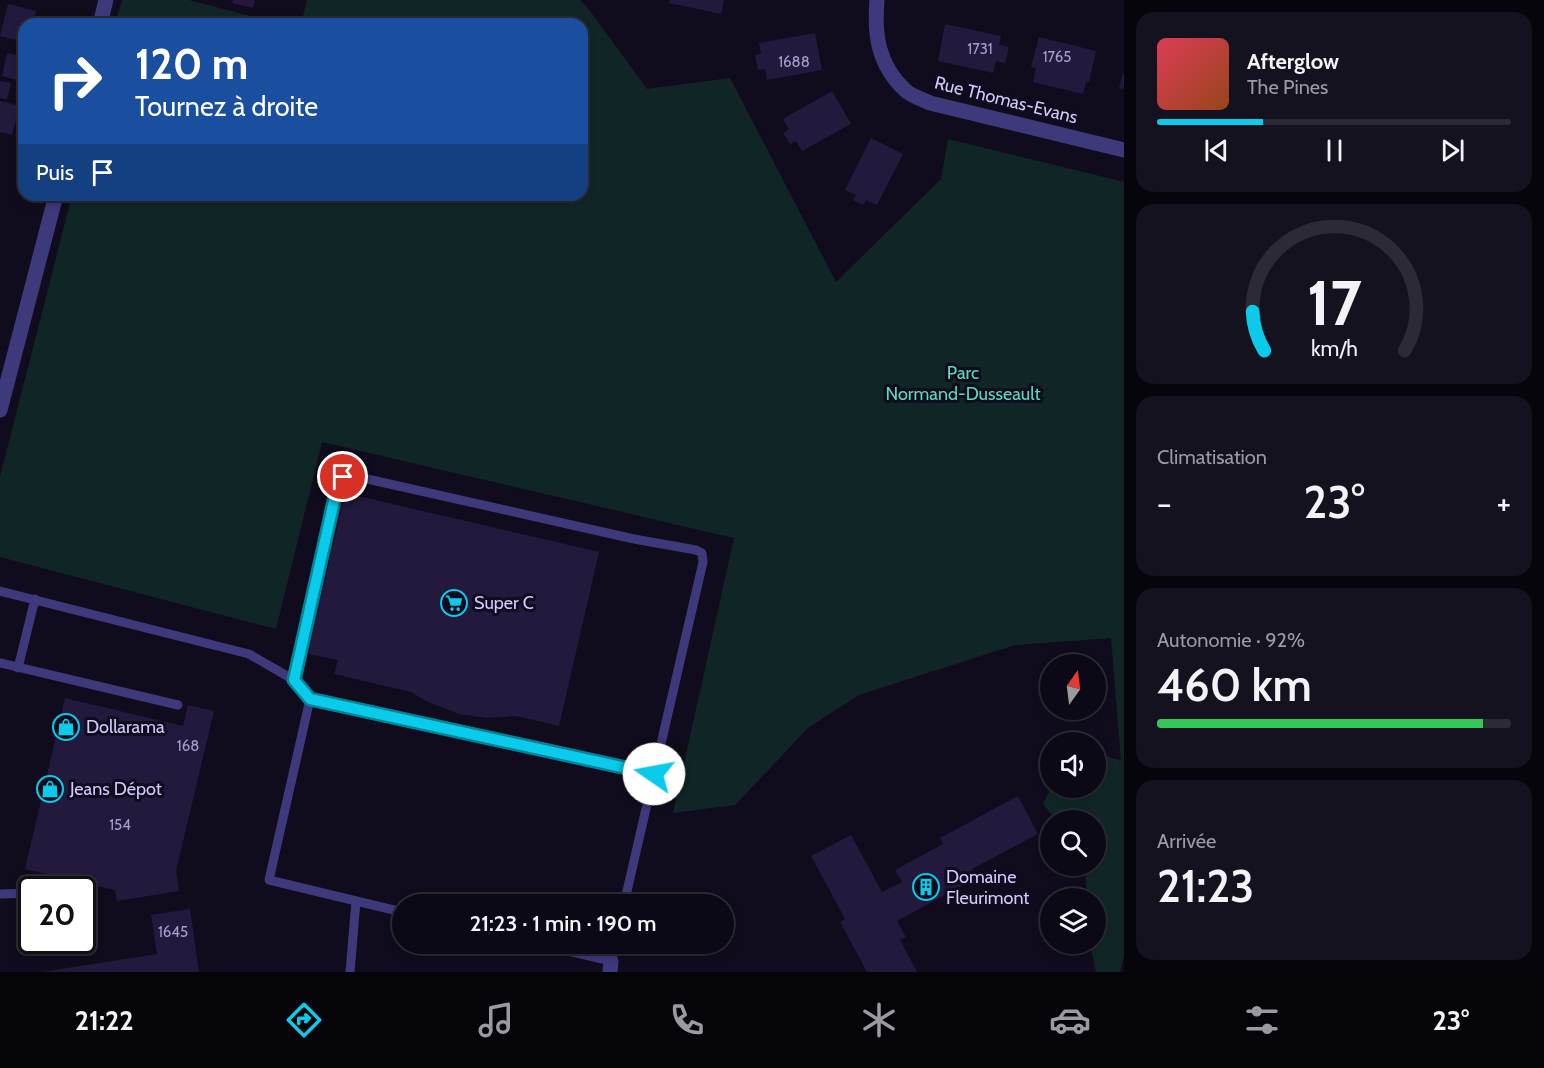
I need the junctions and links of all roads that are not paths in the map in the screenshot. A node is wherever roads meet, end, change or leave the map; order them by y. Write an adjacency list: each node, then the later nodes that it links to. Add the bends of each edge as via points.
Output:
1 (106, 0): 3 (street)
2 (877, 0): 4 (street, Rue Thomas-Evans, via 875,28 879,51 906,91 930,103)
3 (102, 18)
4 (1124, 150)
5 (54, 201): 6 (street)
6 (0, 410)
7 (0, 591): 8 (lane)
8 (35, 599): 10 (lane); 11 (lane, via 249,654)
9 (0, 663): 10 (lane)
10 (18, 668): 13 (lane)
11 (294, 680): 12 (lane); 14 (lane, via 338,483 343,477 354,476 696,550 702,554 703,562)
12 (310, 699): 14 (lane); 18 (lane, via 269,880)
13 (178, 705)
14 (654, 774): 17 (lane)
15 (18, 893): 16 (lane)
16 (0, 894)
17 (626, 894)
18 (356, 901): 19 (lane); 22 (lane)
19 (392, 910)
20 (571, 954): 21 (lane)
21 (610, 966)
22 (351, 972)

